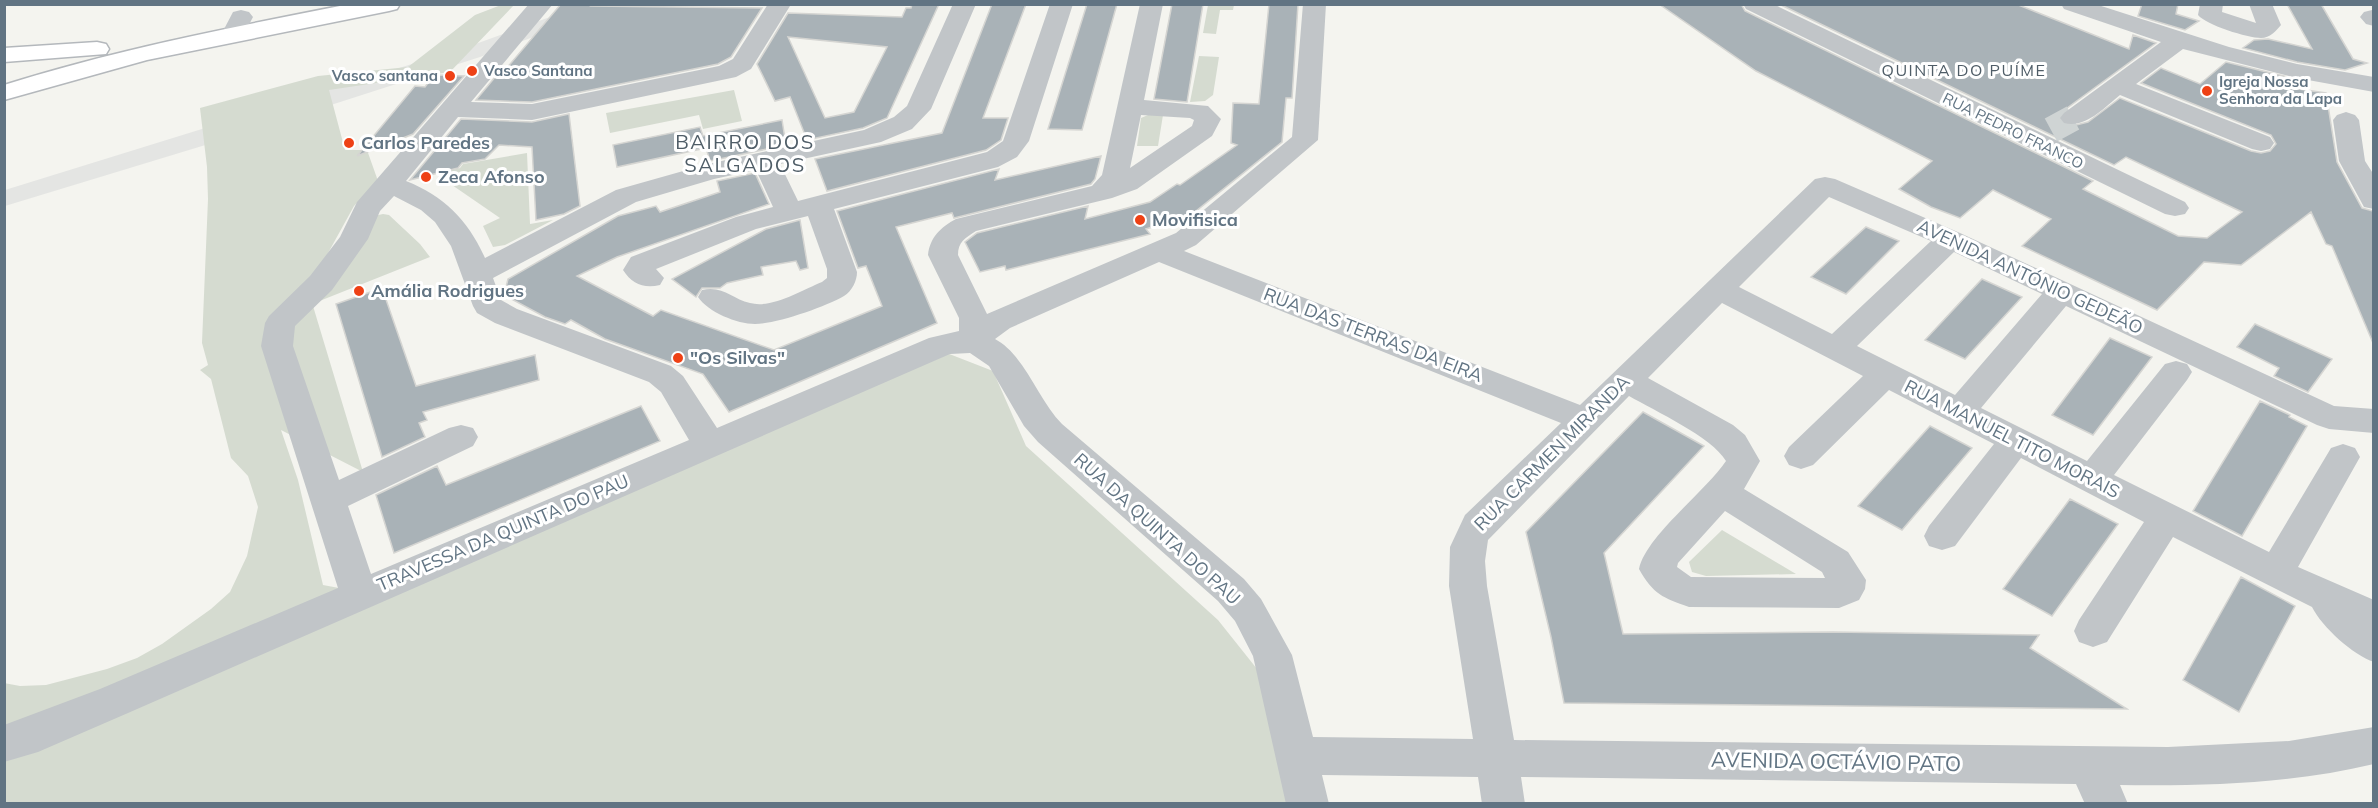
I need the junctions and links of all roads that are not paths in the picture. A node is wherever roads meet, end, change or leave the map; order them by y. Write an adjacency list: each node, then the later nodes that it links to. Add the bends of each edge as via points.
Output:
1 (389, 4): 13 (main road, via 237,25)
2 (542, 4): 20 (street)
3 (965, 4): 25 (street, via 918,109 909,118 872,136)
4 (1062, 4): 29 (street, via 1011,149 988,161)
5 (1152, 4): 19 (street)
6 (1315, 4): 33 (street, via 1305,140 1186,239)
7 (1754, 4): 22 (street, RUA PEDRO FRANCO)
8 (2072, 4): 12 (street)
9 (2212, 4): 10 (street, via 2210,15 2219,20 2261,31 2269,25)
10 (2260, 4)
11 (778, 6): 20 (street, via 742,64 727,72 532,112)
12 (2180, 40): 15 (street); 17 (street)
13 (192, 41): 14 (main road); 18 (main road)
14 (4, 55)
15 (2312, 76): 16 (street); 21 (street)
16 (2373, 85)
17 (2119, 86): 22 (street); 24 (street)
18 (4, 93)
19 (1130, 107): 27 (street, via 1115,176); 27 (street, via 1199,111 1208,119 1203,130 1139,176)
20 (451, 109): 26 (street)
21 (2346, 120): 23 (street); 28 (street, via 2352,161)
22 (2053, 130): 30 (street, RUA PEDRO FRANCO)
23 (2373, 132)
24 (2261, 143)
25 (765, 160): 31 (street); 34 (street, via 708,172 616,200)
26 (388, 184): 34 (street, via 435,207 456,228); 54 (street, TRAVESSA DA QUINTA DO PAU, via 367,208 354,239 321,283 286,315 277,333 277,345)
27 (1102, 192): 39 (street, via 966,225 946,238 943,255 974,318)
28 (2373, 201)
29 (818, 203): 31 (street); 38 (street, via 842,269 840,283 833,289 759,314 747,313)
30 (2175, 208)
31 (789, 211): 35 (street, via 746,223 641,264 638,270)
32 (1950, 239): 36 (street, AVENIDA ANTÓNIO GEDEÃO, via 1825,185); 37 (street, AVENIDA ANTÓNIO GEDEÃO); 40 (street)
33 (1160, 252): 39 (street, via 999,321 990,326); 45 (street, RUA DAS TERRAS DA EIRA)
34 (475, 268): 49 (street, via 488,306 495,311 667,378)
35 (649, 278)
36 (1718, 289): 40 (street, RUA MANUEL TITO MORAIS); 43 (street, RUA CARMEN MIRANDA)
37 (2062, 291): 44 (street); 46 (street, AVENIDA ANTÓNIO GEDEÃO, via 2329,417)
38 (713, 297)
39 (980, 344): 49 (street, TRAVESSA DA QUINTA DO PAU, via 953,342 940,346); 64 (street, RUA DA QUINTA DO PAU, via 1001,359 1036,418 1050,433 1231,590 1248,610 1272,655)
40 (1835, 349): 42 (street, RUA MANUEL TITO MORAIS)
41 (2176, 372): 52 (street)
42 (1885, 374): 44 (street, RUA MANUEL TITO MORAIS); 50 (street)
43 (1625, 379): 45 (street, RUA CARMEN MIRANDA); 53 (street, via 1733,444 1743,460 1741,468)
44 (1959, 412): 48 (street, RUA MANUEL TITO MORAIS)
45 (1584, 420): 65 (street, RUA CARMEN MIRANDA, via 1478,525 1466,548 1468,586)
46 (2373, 421)
47 (461, 437): 54 (street)
48 (2015, 441): 52 (street, RUA MANUEL TITO MORAIS); 56 (street)
49 (709, 444): 58 (street, TRAVESSA DA QUINTA DO PAU)
50 (1801, 456)
51 (2343, 457): 57 (street)
52 (2091, 480): 55 (street, RUA MANUEL TITO MORAIS)
53 (1720, 491): 53 (street, via 1835,562 1847,580 1846,589 1839,593 1689,592 1674,588 1658,569 1660,558)
54 (327, 501): 58 (street, TRAVESSA DA QUINTA DO PAU)
55 (2166, 517): 57 (street, RUA MANUEL TITO MORAIS); 60 (street)
56 (1942, 536)
57 (2291, 580): 59 (street, RUA MANUEL TITO MORAIS); 61 (street, RUA MANUEL TITO MORAIS)
58 (359, 594): 62 (street, via 23,740)
59 (2373, 617)
60 (2093, 631)
61 (2373, 646)
62 (4, 744)
63 (2373, 744): 66 (street, AVENIDA OCTÁVIO PATO, via 2317,755 2192,766)
64 (1298, 756): 65 (street, AVENIDA OCTÁVIO PATO); 67 (street, RUA DA QUINTA DO PAU)
65 (1496, 757): 66 (street, AVENIDA OCTÁVIO PATO); 68 (street, RUA CARMEN MIRANDA)
66 (2088, 765): 69 (street)
67 (1308, 804)
68 (1504, 804)
69 (2107, 804)

